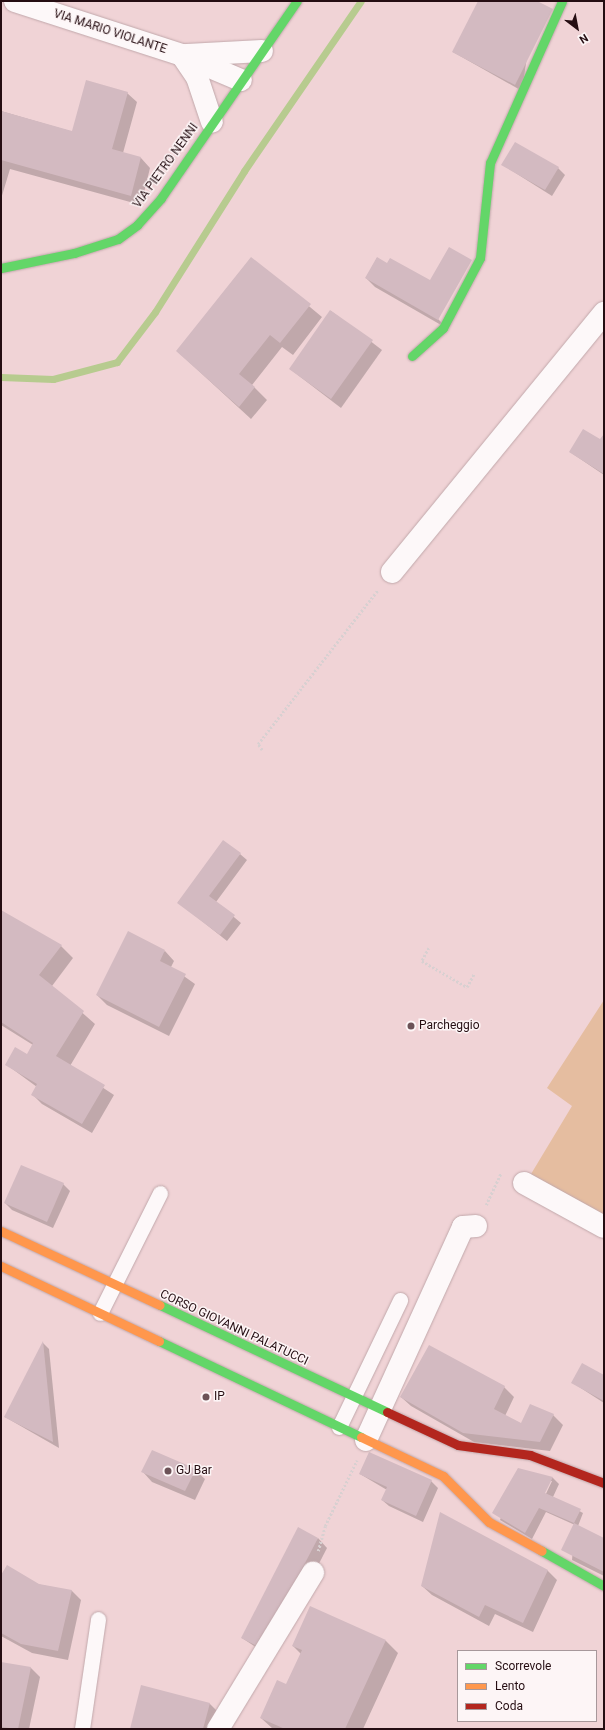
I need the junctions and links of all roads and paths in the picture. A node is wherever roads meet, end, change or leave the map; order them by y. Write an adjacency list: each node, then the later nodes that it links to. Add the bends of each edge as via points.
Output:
1 (14, 1): 5 (street, VIA MARIO VIOLANTE)
2 (297, 1): 4 (street, VIA PIETRO NENNI)
3 (562, 1): 10 (street, via 490,162 480,258 443,328)
4 (262, 51): 5 (street, VIA MARIO VIOLANTE); 6 (street, VIA PIETRO NENNI)
5 (182, 56): 6 (street, VIA MARIO VIOLANTE); 7 (street, VIA MARIO VIOLANTE, via 197,77)
6 (241, 80): 7 (street, VIA PIETRO NENNI)
7 (212, 122): 8 (street, VIA PIETRO NENNI, via 161,198 137,226 118,239 74,253)
8 (1, 268)
9 (604, 313): 11 (street)
10 (412, 356)
11 (392, 572): 12 (path, via 258,744)
12 (262, 750)
13 (429, 948): 14 (path, via 422,961 467,987)
14 (474, 974)
15 (524, 1183): 17 (path, via 501,1172); 18 (street)
16 (160, 1193): 21 (lane)
17 (476, 1226): 25 (street, via 463,1227)
18 (604, 1227)
19 (1, 1231): 21 (street, CORSO GIOVANNI PALATUCCI)
20 (1, 1266): 23 (street)
21 (116, 1285): 23 (lane); 24 (street, CORSO GIOVANNI PALATUCCI)
22 (400, 1300): 24 (lane)
23 (100, 1313): 26 (street)
24 (354, 1398): 25 (street, CORSO GIOVANNI PALATUCCI); 26 (lane)
25 (382, 1410): 27 (street); 28 (street, CORSO GIOVANNI PALATUCCI)
26 (339, 1427): 27 (street)
27 (366, 1440): 29 (street); 31 (path, via 325,1526)
28 (458, 1445): 29 (street); 30 (street, CORSO GIOVANNI PALATUCCI, via 530,1455)
29 (443, 1476): 32 (street, via 489,1522)
30 (604, 1483)
31 (313, 1573): 35 (street)
32 (604, 1586)
33 (98, 1619): 34 (lane)
34 (82, 1729)
35 (218, 1729)

